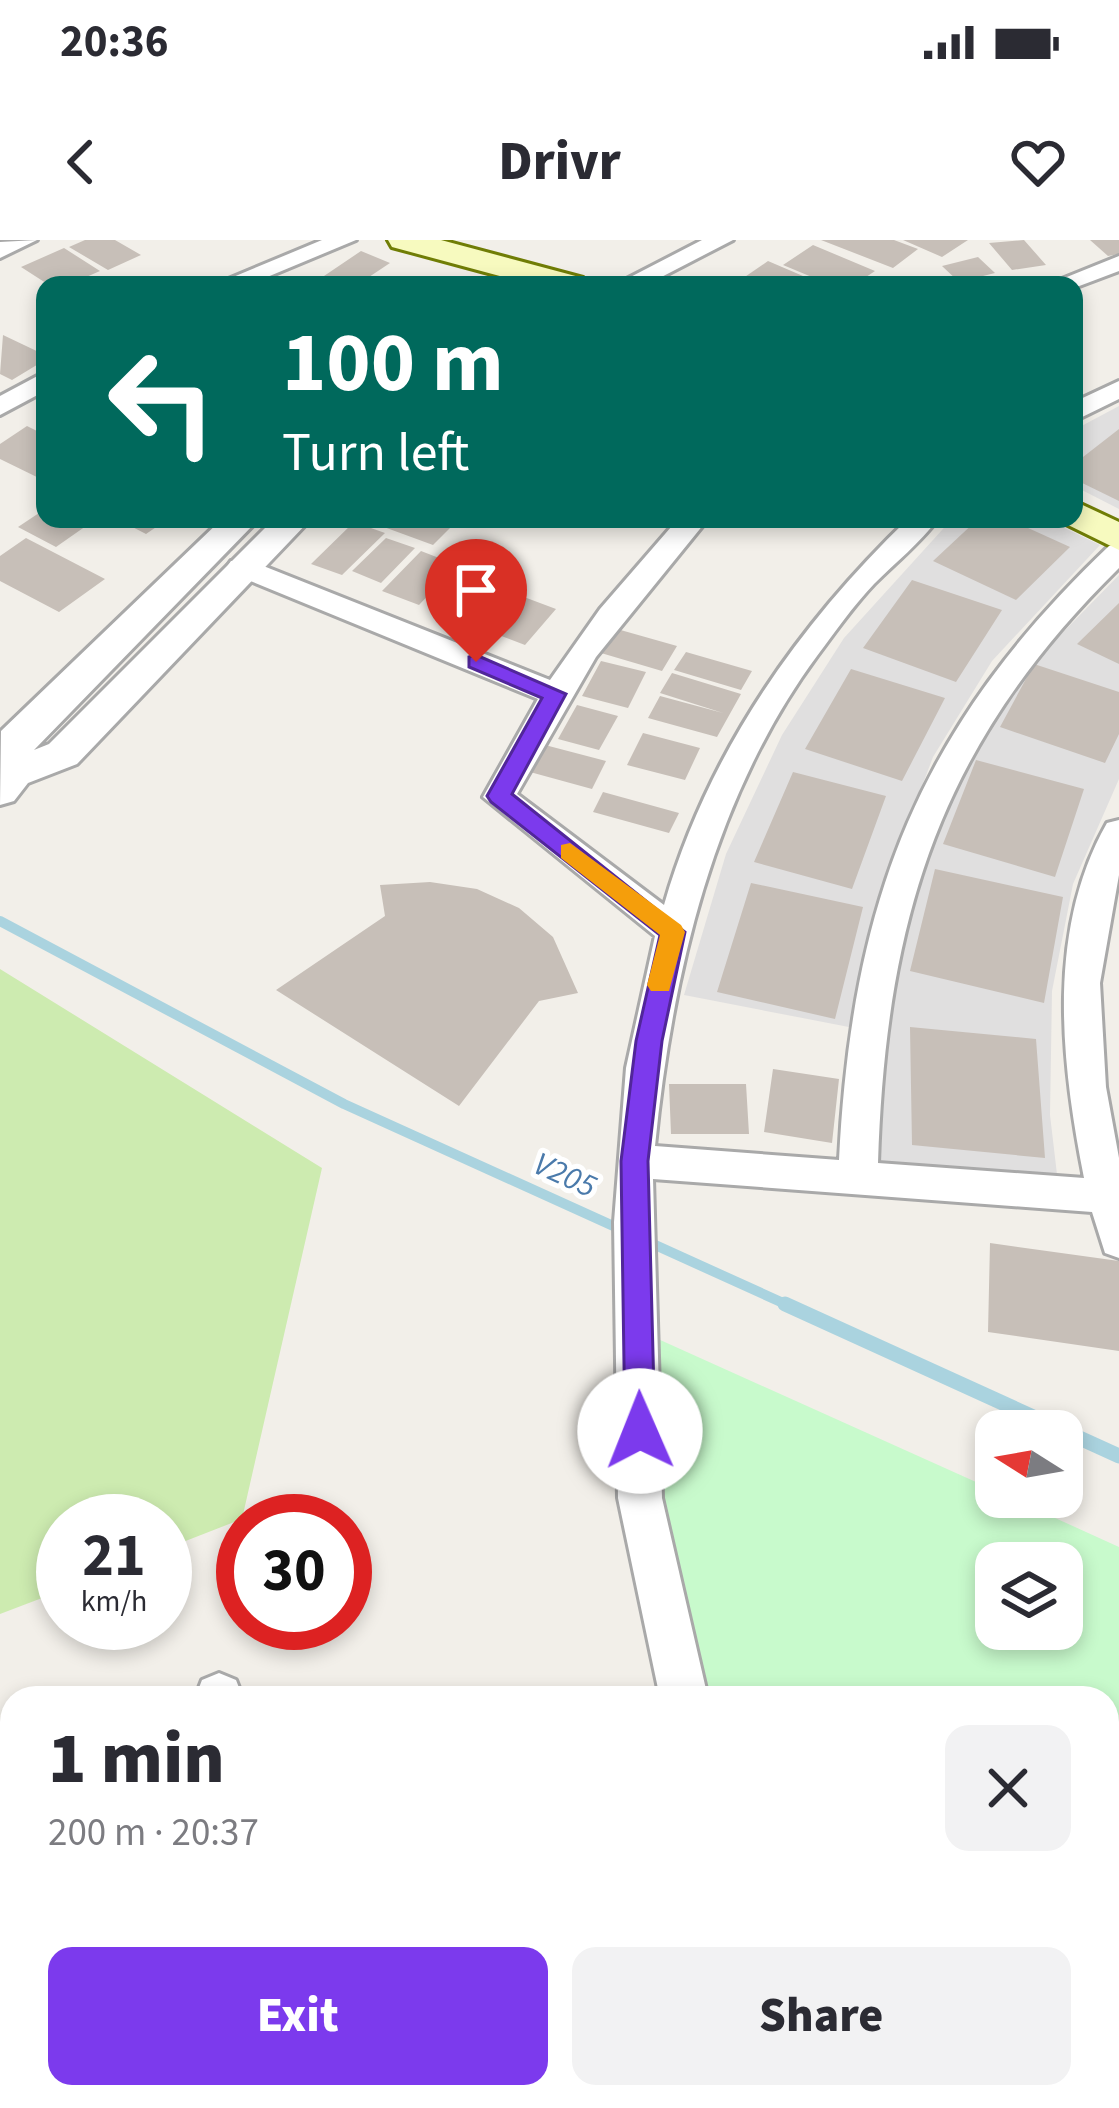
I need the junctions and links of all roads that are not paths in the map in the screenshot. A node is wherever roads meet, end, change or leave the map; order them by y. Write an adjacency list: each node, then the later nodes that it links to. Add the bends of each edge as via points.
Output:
1 (344, 240): 5 (street)
2 (404, 240): 6 (main road)
3 (721, 240): 7 (street)
4 (1119, 263): 8 (street)
5 (250, 276)
6 (538, 276)
7 (646, 276)
8 (1083, 276)
9 (36, 385): 11 (street)
10 (1119, 389): 12 (street)
11 (0, 407)
12 (1083, 408)
13 (1083, 518): 18 (main road)
14 (233, 528): 22 (street, via 15,741)
15 (283, 528): 20 (street)
16 (686, 528): 21 (street)
17 (915, 528): 24 (street, via 840,606 773,698 717,806)
18 (1119, 538)
19 (1119, 552): 26 (street, via 1016,656 930,797 874,977)
20 (241, 567): 21 (street); 22 (street, via 63,754)
21 (555, 694): 24 (street, via 499,796)
22 (7, 782)
23 (1119, 832): 27 (street, via 1093,900 1079,986 1086,1075)
24 (673, 932): 25 (street)
25 (634, 1161): 26 (street); 29 (street, via 642,1519)
26 (858, 1178): 27 (street)
27 (1113, 1197): 28 (street)
28 (1119, 1241)
29 (681, 1686)

